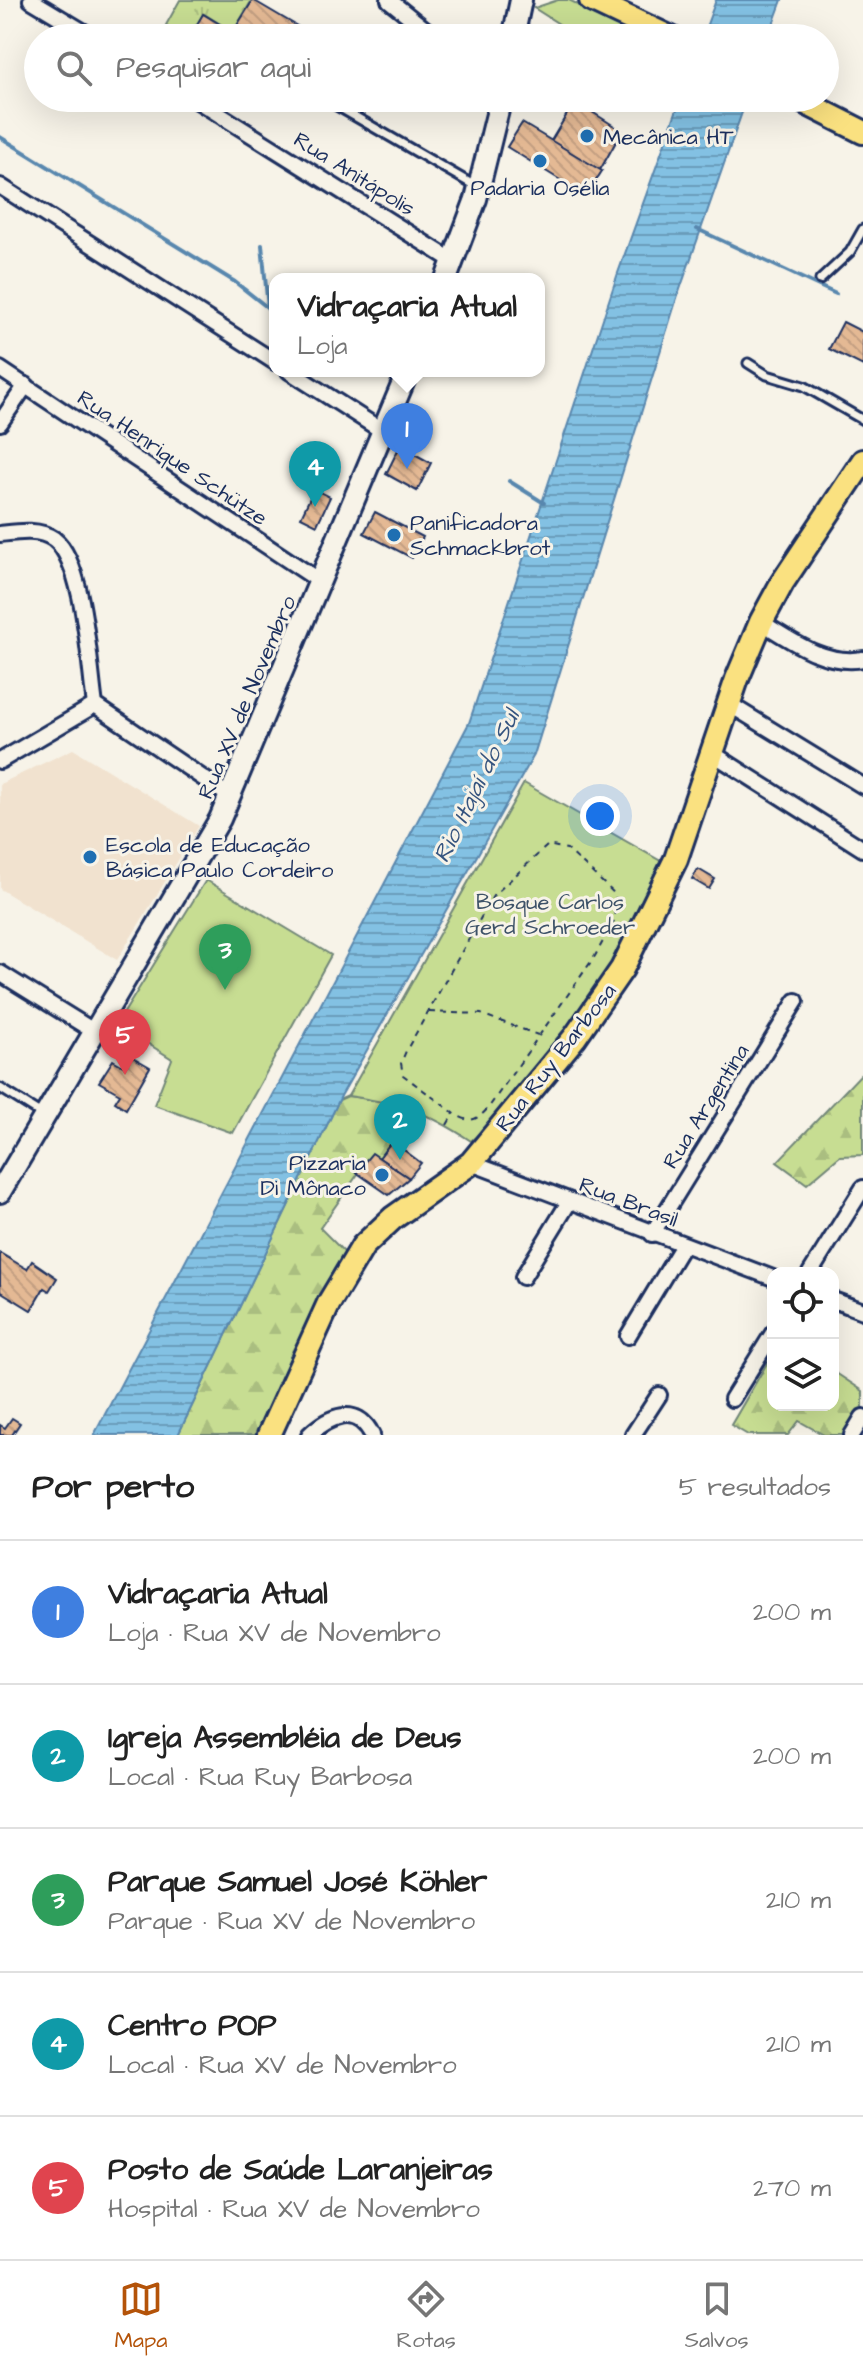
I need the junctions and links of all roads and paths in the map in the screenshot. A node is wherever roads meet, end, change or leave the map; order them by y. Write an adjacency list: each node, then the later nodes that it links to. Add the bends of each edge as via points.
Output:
1 (31, 0): 5 (street)
2 (389, 0): 6 (street)
3 (591, 0): 8 (main road)
4 (516, 3): 7 (main road)
5 (71, 24)
6 (419, 24)
7 (514, 24)
8 (642, 24)
9 (214, 112): 17 (street, Rua Anitápolis)
10 (347, 112): 15 (lane)
11 (498, 112): 15 (main road)
12 (823, 112): 13 (main road)
13 (863, 132)
14 (0, 186): 19 (street)
15 (479, 188): 17 (main road)
16 (863, 229): 18 (lane, via 850,252)
17 (449, 270)
18 (820, 280)
19 (269, 358)
20 (748, 363): 25 (lane, via 804,386)
21 (0, 369): 24 (street, Rua Henrique Schütze)
22 (298, 377): 27 (street)
23 (404, 377): 27 (main road, Rua XV de Novembro)
24 (26, 385): 26 (street); 30 (street, Rua Henrique Schütze)
25 (863, 420)
26 (0, 423)
27 (384, 432): 30 (main road, Rua XV de Novembro)
28 (863, 461): 31 (main road, Rua Ruy Barbosa)
29 (0, 534): 34 (street, via 41,533 66,554 75,578)
30 (321, 582): 38 (main road, Rua XV de Novembro)
31 (761, 622): 32 (street, via 815,653 835,660); 33 (main road, Rua Ruy Barbosa)
32 (863, 659)
33 (729, 704): 35 (main road, Rua Ruy Barbosa); 37 (street)
34 (95, 705): 36 (street); 38 (street)
35 (712, 753): 39 (street); 49 (main road, Rua Ruy Barbosa, via 676,859 622,969 575,1037)
36 (0, 761)
37 (863, 786)
38 (231, 797): 43 (main road, Rua XV de Novembro)
39 (863, 849)
40 (0, 973): 43 (street)
41 (796, 1001): 53 (street, Rua Argentina)
42 (428, 1012): 44 (path, via 481,1014); 44 (path, via 493,896 548,845 567,849 616,895 614,921 595,956); 46 (path, via 401,1063 403,1075)
43 (95, 1032): 47 (main road, Rua XV de Novembro)
44 (539, 1035): 46 (path, via 478,1120)
45 (0, 1088): 47 (lane)
46 (454, 1113): 48 (path)
47 (45, 1117): 51 (main road, Rua XV de Novembro)
48 (447, 1125)
49 (471, 1163): 52 (street, Rua Brasil); 65 (main road, Rua Ruy Barbosa, via 363,1246 329,1303)
50 (863, 1188): 55 (street)
51 (0, 1192)
52 (569, 1202): 53 (street, Rua Brasil); 57 (street)
53 (652, 1234): 54 (street, Rua Brasil)
54 (683, 1245): 56 (street, Rua Brasil); 60 (street)
55 (814, 1267)
56 (767, 1276)
57 (523, 1277)
58 (839, 1302): 59 (street)
59 (863, 1311)
60 (628, 1336)
61 (769, 1339): 63 (street)
62 (659, 1395): 68 (street)
63 (732, 1399)
64 (863, 1417): 69 (street)
65 (269, 1435)
66 (309, 1435): 67 (street, via 342,1414 357,1418)
67 (372, 1435)
68 (633, 1435)
69 (852, 1435)

